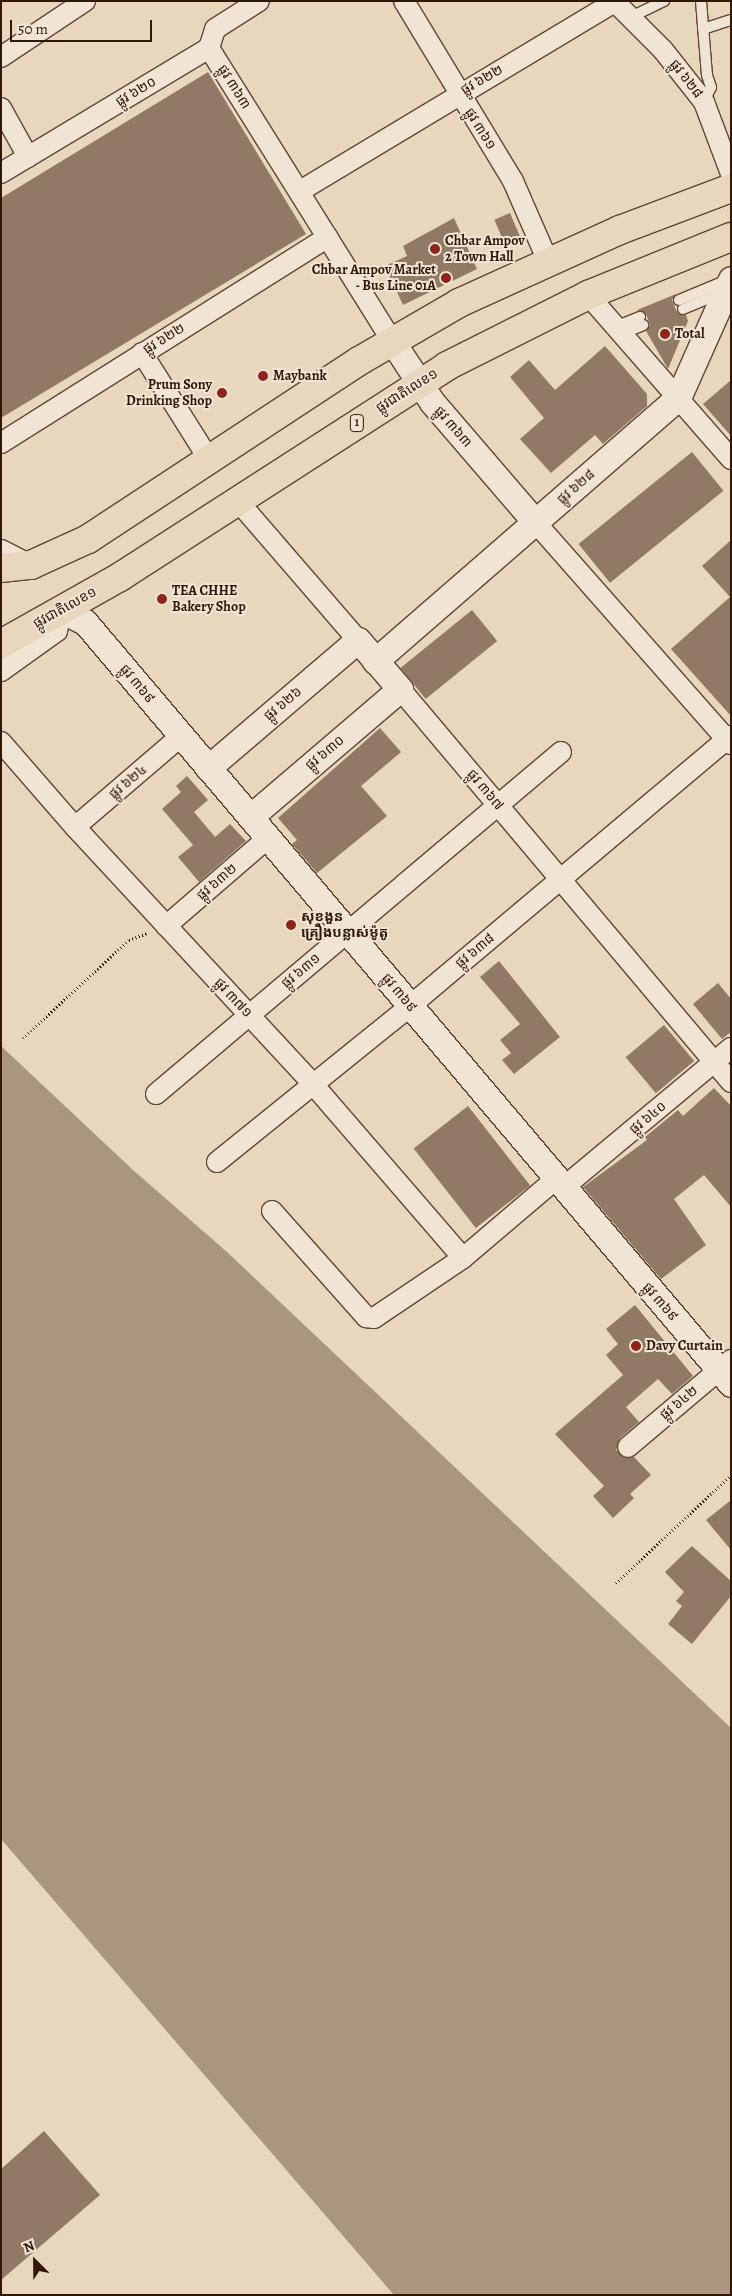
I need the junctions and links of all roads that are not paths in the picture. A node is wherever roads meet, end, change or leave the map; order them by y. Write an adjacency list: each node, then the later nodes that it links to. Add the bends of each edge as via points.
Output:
1 (84, 1): 11 (street)
2 (259, 1): 10 (street, via 215,29)
3 (404, 1): 12 (street, ផ្លូវ ៣៦១)
4 (664, 1): 7 (lane)
5 (701, 1): 9 (lane)
6 (614, 2): 7 (street, ផ្លូវ ៦២៨); 12 (street, ផ្លូវ ៦២២)
7 (631, 17): 13 (street, ផ្លូវ ៦២៨, via 663,50)
8 (731, 20): 9 (lane)
9 (703, 29): 13 (lane, via 711,87)
10 (209, 48): 15 (street, ផ្លូវ ៦២០); 19 (street, ផ្លូវ ៣៦៣)
11 (1, 58)
12 (458, 94): 19 (street, ផ្លូវ ៦២២); 22 (street, ផ្លូវ ៣៦១, via 513,181)
13 (704, 102): 17 (street, ផ្លូវ ៦២៨)
14 (1, 108): 15 (street)
15 (28, 157): 16 (street, ផ្លូវ ៦២០)
16 (1, 173)
17 (731, 174)
18 (731, 188): 22 (highway)
19 (300, 191): 20 (street, ផ្លូវ ៣៦៣)
20 (328, 237): 28 (street, ផ្លូវ ៣៦៣); 29 (street, ផ្លូវ ៦២២)
21 (731, 237): 24 (highway, ផ្លូវជាតិលេខ១ / 1)
22 (548, 261): 28 (highway, via 459,303)
23 (729, 283): 25 (lane); 31 (street, ផ្លូវ ៦២៨)
24 (588, 295): 27 (street); 30 (highway, ផ្លូវជាតិលេខ១ / 1, via 524,324)
25 (681, 304)
26 (641, 321): 27 (lane)
27 (618, 330): 31 (street)
28 (392, 341): 30 (street, ផ្លូវ ៣៦៣); 33 (highway)
29 (142, 353): 32 (street, ផ្លូវ ៦២២); 33 (street)
30 (419, 384): 35 (highway, ផ្លូវជាតិលេខ១ / 1); 36 (street, ផ្លូវ ៣៦៣)
31 (678, 398): 34 (street); 36 (street, ផ្លូវ ៦២៨)
32 (1, 443)
33 (208, 458): 38 (highway, via 88,538)
34 (731, 459)
35 (237, 500): 40 (highway, ផ្លូវជាតិលេខ១ / 1, via 120,577); 41 (street, ផ្លូវ ៣៦៧)
36 (536, 523): 43 (street, ផ្លូវ ៦២៨); 47 (street, ផ្លូវ ៣៦៣)
37 (1, 550): 38 (street)
38 (31, 565): 39 (highway)
39 (1, 568)
40 (61, 610): 42 (highway, ផ្លូវជាតិលេខ១ / 1); 44 (street, via 57,631); 46 (street, ផ្លូវ ៣៦៩, via 85,622)
41 (358, 640): 43 (street, ផ្លូវ ៣៦៧); 50 (street, ផ្លូវ ៦២៦)
42 (1, 644)
43 (375, 660): 45 (street, ផ្លូវ ៣៦៧)
44 (1, 671)
45 (400, 689): 51 (street, ផ្លូវ ៣៦៧); 52 (street, ផ្លូវ ៦៣០)
46 (182, 736): 50 (street, ផ្លូវ ៣៦៩); 53 (street, ផ្លូវ ៦២៤)
47 (729, 740): 55 (street, ផ្លូវ ៦៣៨)
48 (1, 742): 53 (street, ផ្លូវ ៣៧១)
49 (561, 752): 51 (street, ផ្លូវ ៦៣១)
50 (208, 768): 52 (street, ផ្លូវ ៣៦៩)
51 (498, 806): 55 (street, ផ្លូវ ៣៦៧); 57 (street, ផ្លូវ ៦៣១)
52 (250, 817): 54 (street, ផ្លូវ ៣៦៩)
53 (75, 827): 56 (street, ផ្លូវ ៣៧១)
54 (268, 838): 56 (street, ផ្លូវ ៦៣២); 57 (street, ផ្លូវ ៣៦៩)
55 (560, 879): 58 (street, ផ្លូវ ៦៣៨); 61 (street, ផ្លូវ ៣៦៧)
56 (166, 926): 59 (street, ផ្លូវ ៣៧១)
57 (348, 932): 58 (street, ផ្លូវ ៣៦៩); 59 (street, ផ្លូវ ៦៣១)
58 (410, 1006): 63 (street, ផ្លូវ ៦៣៨); 66 (street, ផ្លូវ ៣៦៩)
59 (249, 1015): 63 (street, ផ្លូវ ៣៧១); 64 (street, ផ្លូវ ៦៣១)
60 (731, 1048): 61 (street, ផ្លូវ ៦៤០)
61 (714, 1062): 62 (street, ផ្លូវ ៣៦៧); 66 (street, ផ្លូវ ៦៤០)
62 (731, 1082)
63 (312, 1083): 65 (street, ផ្លូវ ៦៣៨); 68 (street, ផ្លូវ ៣៧១)
64 (156, 1094)
65 (217, 1162)
66 (560, 1183): 68 (street, ផ្លូវ ៦៤០); 69 (street, ផ្លូវ ៣៦៩)
67 (272, 1211): 68 (street, ផ្លូវ ៦៤០, via 366,1317 381,1316)
68 (463, 1258)
69 (727, 1371): 70 (street, ផ្លូវ ៦៤២)
70 (628, 1447)

